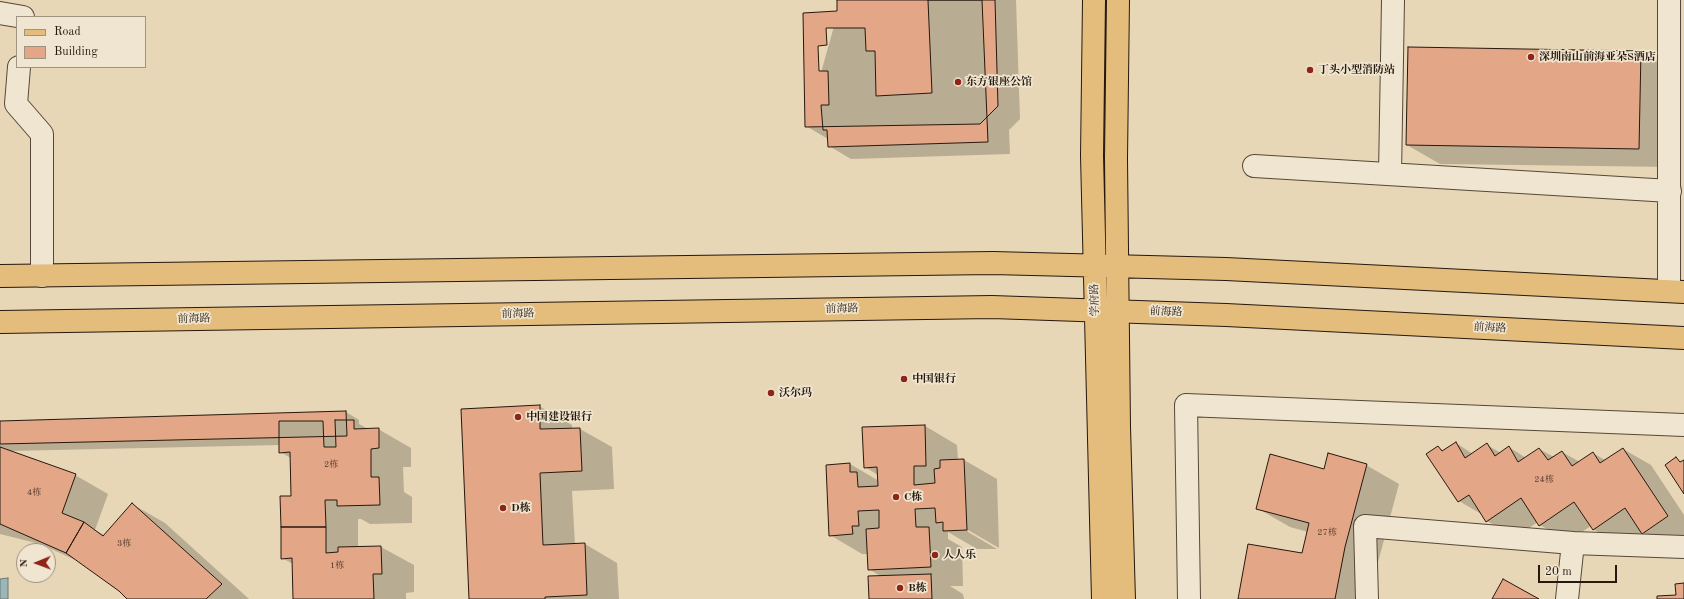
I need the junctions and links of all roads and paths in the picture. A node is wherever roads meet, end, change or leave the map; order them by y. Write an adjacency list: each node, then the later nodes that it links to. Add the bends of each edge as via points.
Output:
1 (1094, 0): 11 (main road, 学府路, via 1092,156)
2 (1118, 0): 12 (main road, 学府路)
3 (1393, 0): 9 (lane)
4 (1669, 0): 10 (lane)
5 (25, 11): 6 (lane)
6 (0, 13)
7 (19, 68): 14 (lane, via 16,104 42,134)
8 (1254, 166): 9 (lane)
9 (1390, 174): 10 (lane)
10 (1670, 191): 15 (lane)
11 (1095, 265): 12 (main road); 14 (main road, via 993,263); 16 (main road, 学府路)
12 (1118, 266): 15 (main road, via 1226,269); 17 (main road, 学府路)
13 (0, 276): 14 (main road)
14 (42, 276)
15 (1677, 292)
16 (1096, 310): 17 (main road, 前海路); 18 (main road, 前海路, via 992,307); 23 (main road, 学府路)
17 (1118, 311): 19 (main road, 前海路); 24 (main road, 学府路)
18 (0, 322)
19 (1684, 338)
20 (1684, 425): 25 (lane, via 1186,405)
21 (1573, 543): 22 (lane); 26 (lane, via 1365,526); 27 (lane)
22 (1684, 547)
23 (1103, 599)
24 (1124, 599)
25 (1189, 599)
26 (1367, 599)
27 (1566, 599)

